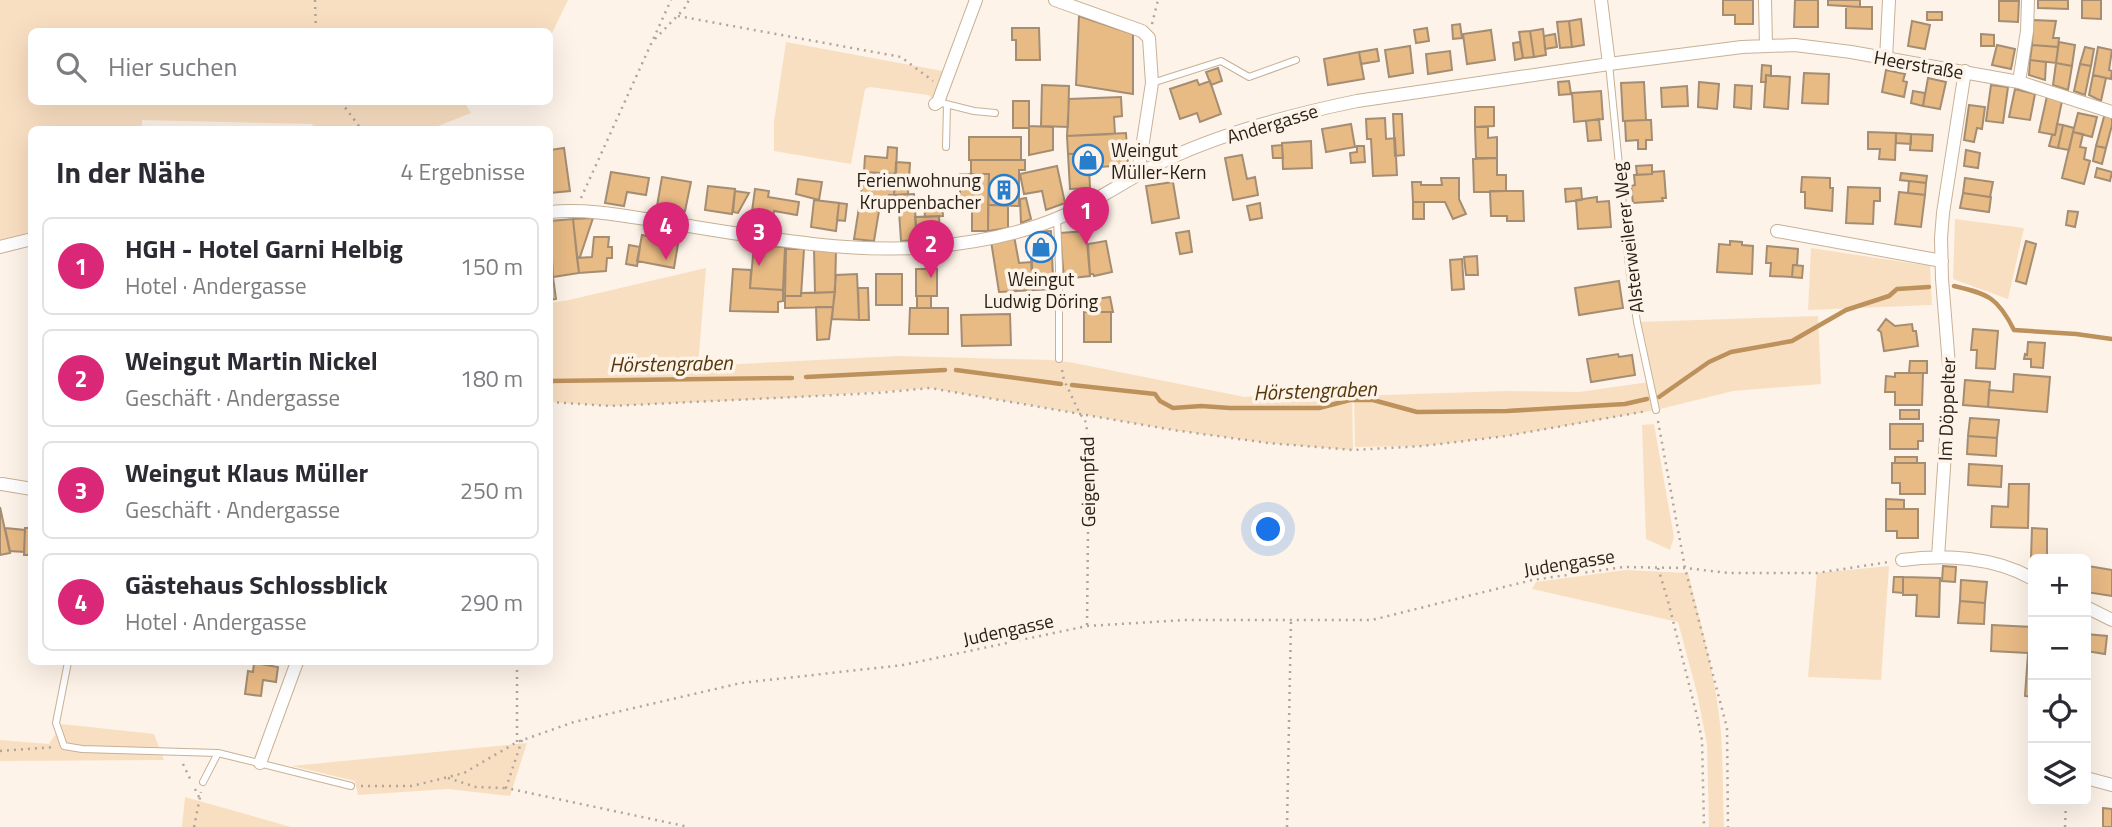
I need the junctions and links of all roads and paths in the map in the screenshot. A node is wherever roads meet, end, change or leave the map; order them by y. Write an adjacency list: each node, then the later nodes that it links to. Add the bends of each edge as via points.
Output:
1 (315, 0): 12 (path)
2 (671, 0): 14 (path)
3 (690, 0): 11 (path)
4 (976, 0): 23 (street)
5 (1055, 0): 13 (street, via 1142,30)
6 (1158, 0): 13 (path)
7 (1601, 0): 19 (street)
8 (1765, 0): 15 (street)
9 (1889, 0): 17 (street)
10 (2028, 0): 21 (street)
11 (678, 16): 14 (path); 23 (path, via 901,57 939,85)
12 (316, 28)
13 (1149, 38): 22 (street)
14 (653, 41): 30 (path)
15 (1766, 46): 16 (street, Heerstraße); 17 (street, Heerstraße, via 1824,48)
16 (1722, 50): 19 (street, Andergasse)
17 (1886, 59): 20 (street, Heerstraße)
18 (1296, 60): 22 (lane, via 1249,77 1220,61)
19 (1609, 64): 29 (street, Andergasse, via 1326,107 1207,144); 39 (lane, Alsterweilerer Weg, via 1630,276)
20 (1965, 71): 21 (street, Heerstraße); 36 (street, Im Döppelter, via 1943,213)
21 (2019, 82): 25 (street, Heerstraße)
22 (1152, 83): 29 (street)
23 (940, 100): 26 (lane); 28 (lane)
24 (343, 105): 27 (path)
25 (2112, 112)
26 (995, 113)
27 (359, 126)
28 (946, 147)
29 (1138, 174): 32 (street, Andergasse)
30 (576, 210): 31 (street, Andergasse); 32 (street, Andergasse, via 753,236 877,248 969,241)
31 (553, 212)
32 (1057, 219): 37 (lane)
33 (1777, 231): 36 (street)
34 (28, 240): 35 (street)
35 (0, 247)
36 (1941, 261): 43 (street, Im Döppelter, via 1950,378)
37 (1059, 359): 40 (path, Geigenpfad)
38 (553, 402): 40 (path, via 610,406 930,387)
39 (1656, 410): 40 (path, via 1506,436 1353,450 1268,443); 46 (path)
40 (1080, 414): 51 (path, Geigenpfad, via 1089,440)
41 (2, 484): 42 (street)
42 (28, 488)
43 (1938, 557): 44 (street); 47 (street, via 2002,565)
44 (1902, 560): 46 (path, Judengasse, via 1817,573)
45 (1658, 568): 46 (path, Judengasse); 49 (path, Judengasse, via 1624,567 1532,580 1372,620); 73 (path, via 1702,740)
46 (1685, 568): 74 (path, via 1727,728)
47 (2028, 576)
48 (2091, 610): 50 (street)
49 (1291, 620): 51 (path, Judengasse); 72 (path)
50 (2112, 620)
51 (1087, 626): 55 (path, Judengasse, via 903,665 741,682 574,722)
52 (67, 665): 57 (lane, via 56,723)
53 (296, 665): 61 (street)
54 (517, 665): 56 (path)
55 (522, 740): 56 (path, Judengasse); 67 (path)
56 (517, 742): 62 (path, Judengasse, via 464,773)
57 (64, 746): 58 (path); 59 (lane)
58 (0, 751)
59 (178, 751): 60 (lane); 68 (path)
60 (218, 752): 61 (lane); 64 (lane)
61 (260, 762): 66 (lane)
62 (445, 778): 66 (path, Judengasse, via 412,786); 67 (path, via 476,787)
63 (2091, 779): 65 (street)
64 (203, 782): 68 (path)
65 (2112, 785)
66 (351, 786)
67 (506, 788): 71 (path)
68 (200, 799): 70 (path)
69 (2066, 806): 75 (path)
70 (194, 827)
71 (689, 827)
72 (1287, 827)
73 (1704, 827)
74 (1728, 827)
75 (2065, 827)

